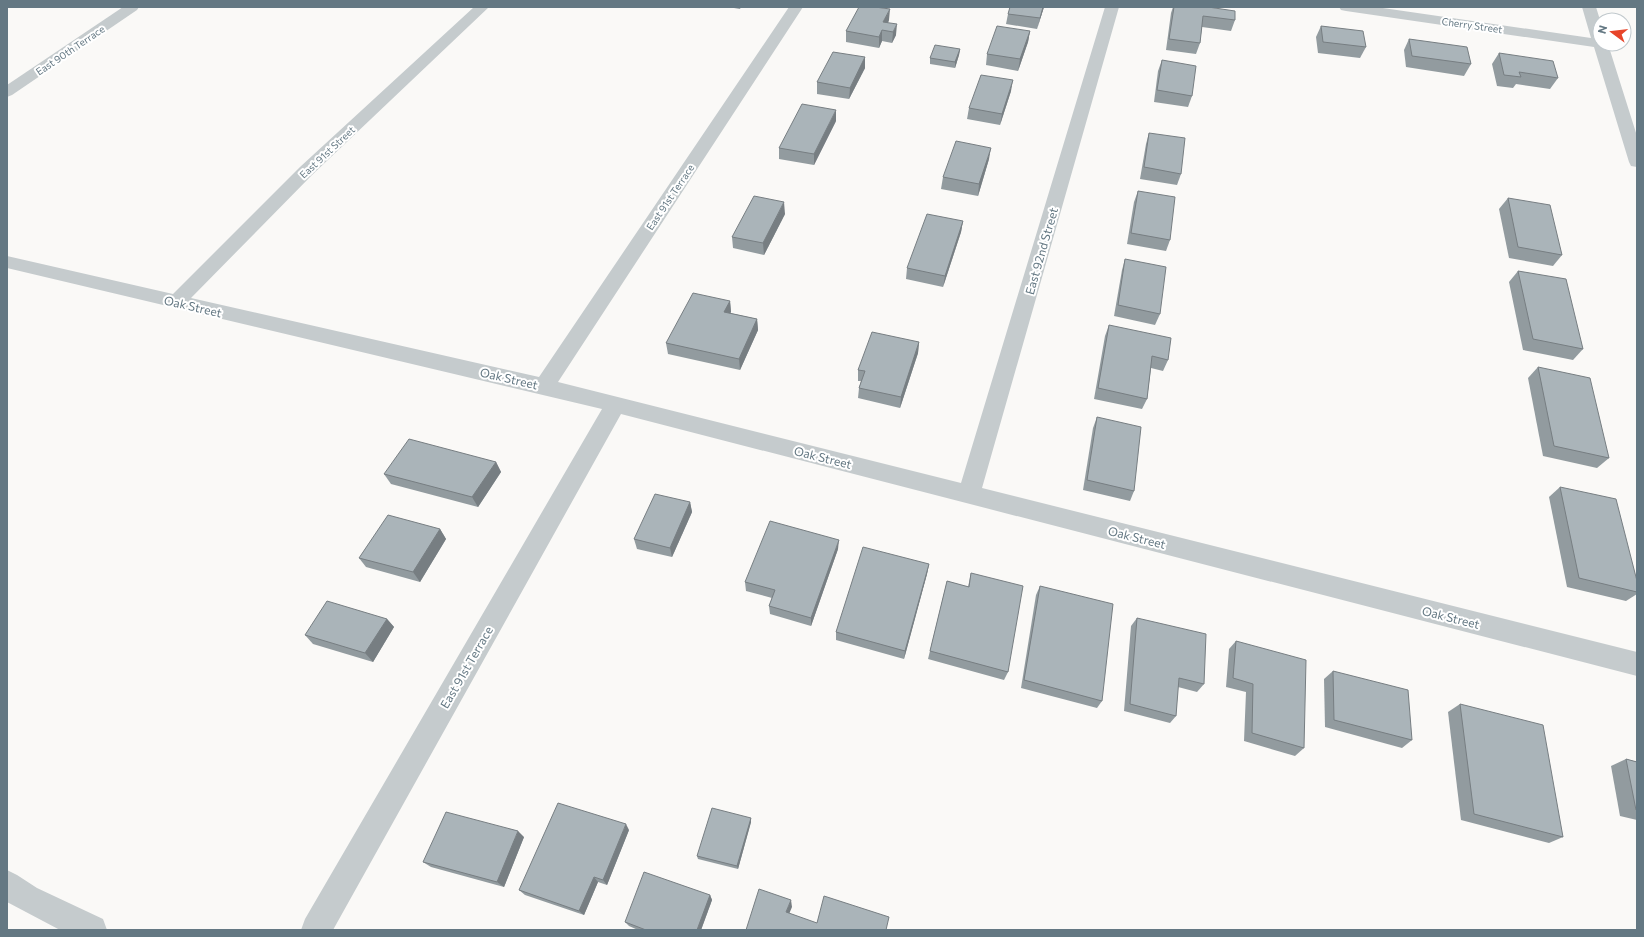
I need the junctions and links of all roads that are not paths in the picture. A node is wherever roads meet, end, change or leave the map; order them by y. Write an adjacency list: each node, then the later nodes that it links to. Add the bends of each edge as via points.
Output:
1 (132, 7): 10 (street, East 90th Terrace)
2 (482, 7): 13 (street, East 91st Street, via 306,171)
3 (796, 7): 14 (street, East 91st Terrace)
4 (1112, 7): 16 (street, East 92nd Street)
5 (1346, 7): 8 (street, Cherry Street)
6 (1589, 7): 7 (street)
7 (1592, 18)
8 (1592, 42)
9 (1602, 52): 11 (street)
10 (7, 92)
11 (1637, 162)
12 (7, 262): 13 (street, Oak Street)
13 (176, 302): 14 (street, Oak Street)
14 (544, 386): 15 (street, Oak Street)
15 (616, 404): 16 (street, Oak Street); 20 (street, East 91st Terrace)
16 (969, 494): 17 (street, Oak Street)
17 (1637, 664)
18 (7, 885): 19 (street, via 26,898)
19 (92, 930)
20 (316, 930)

